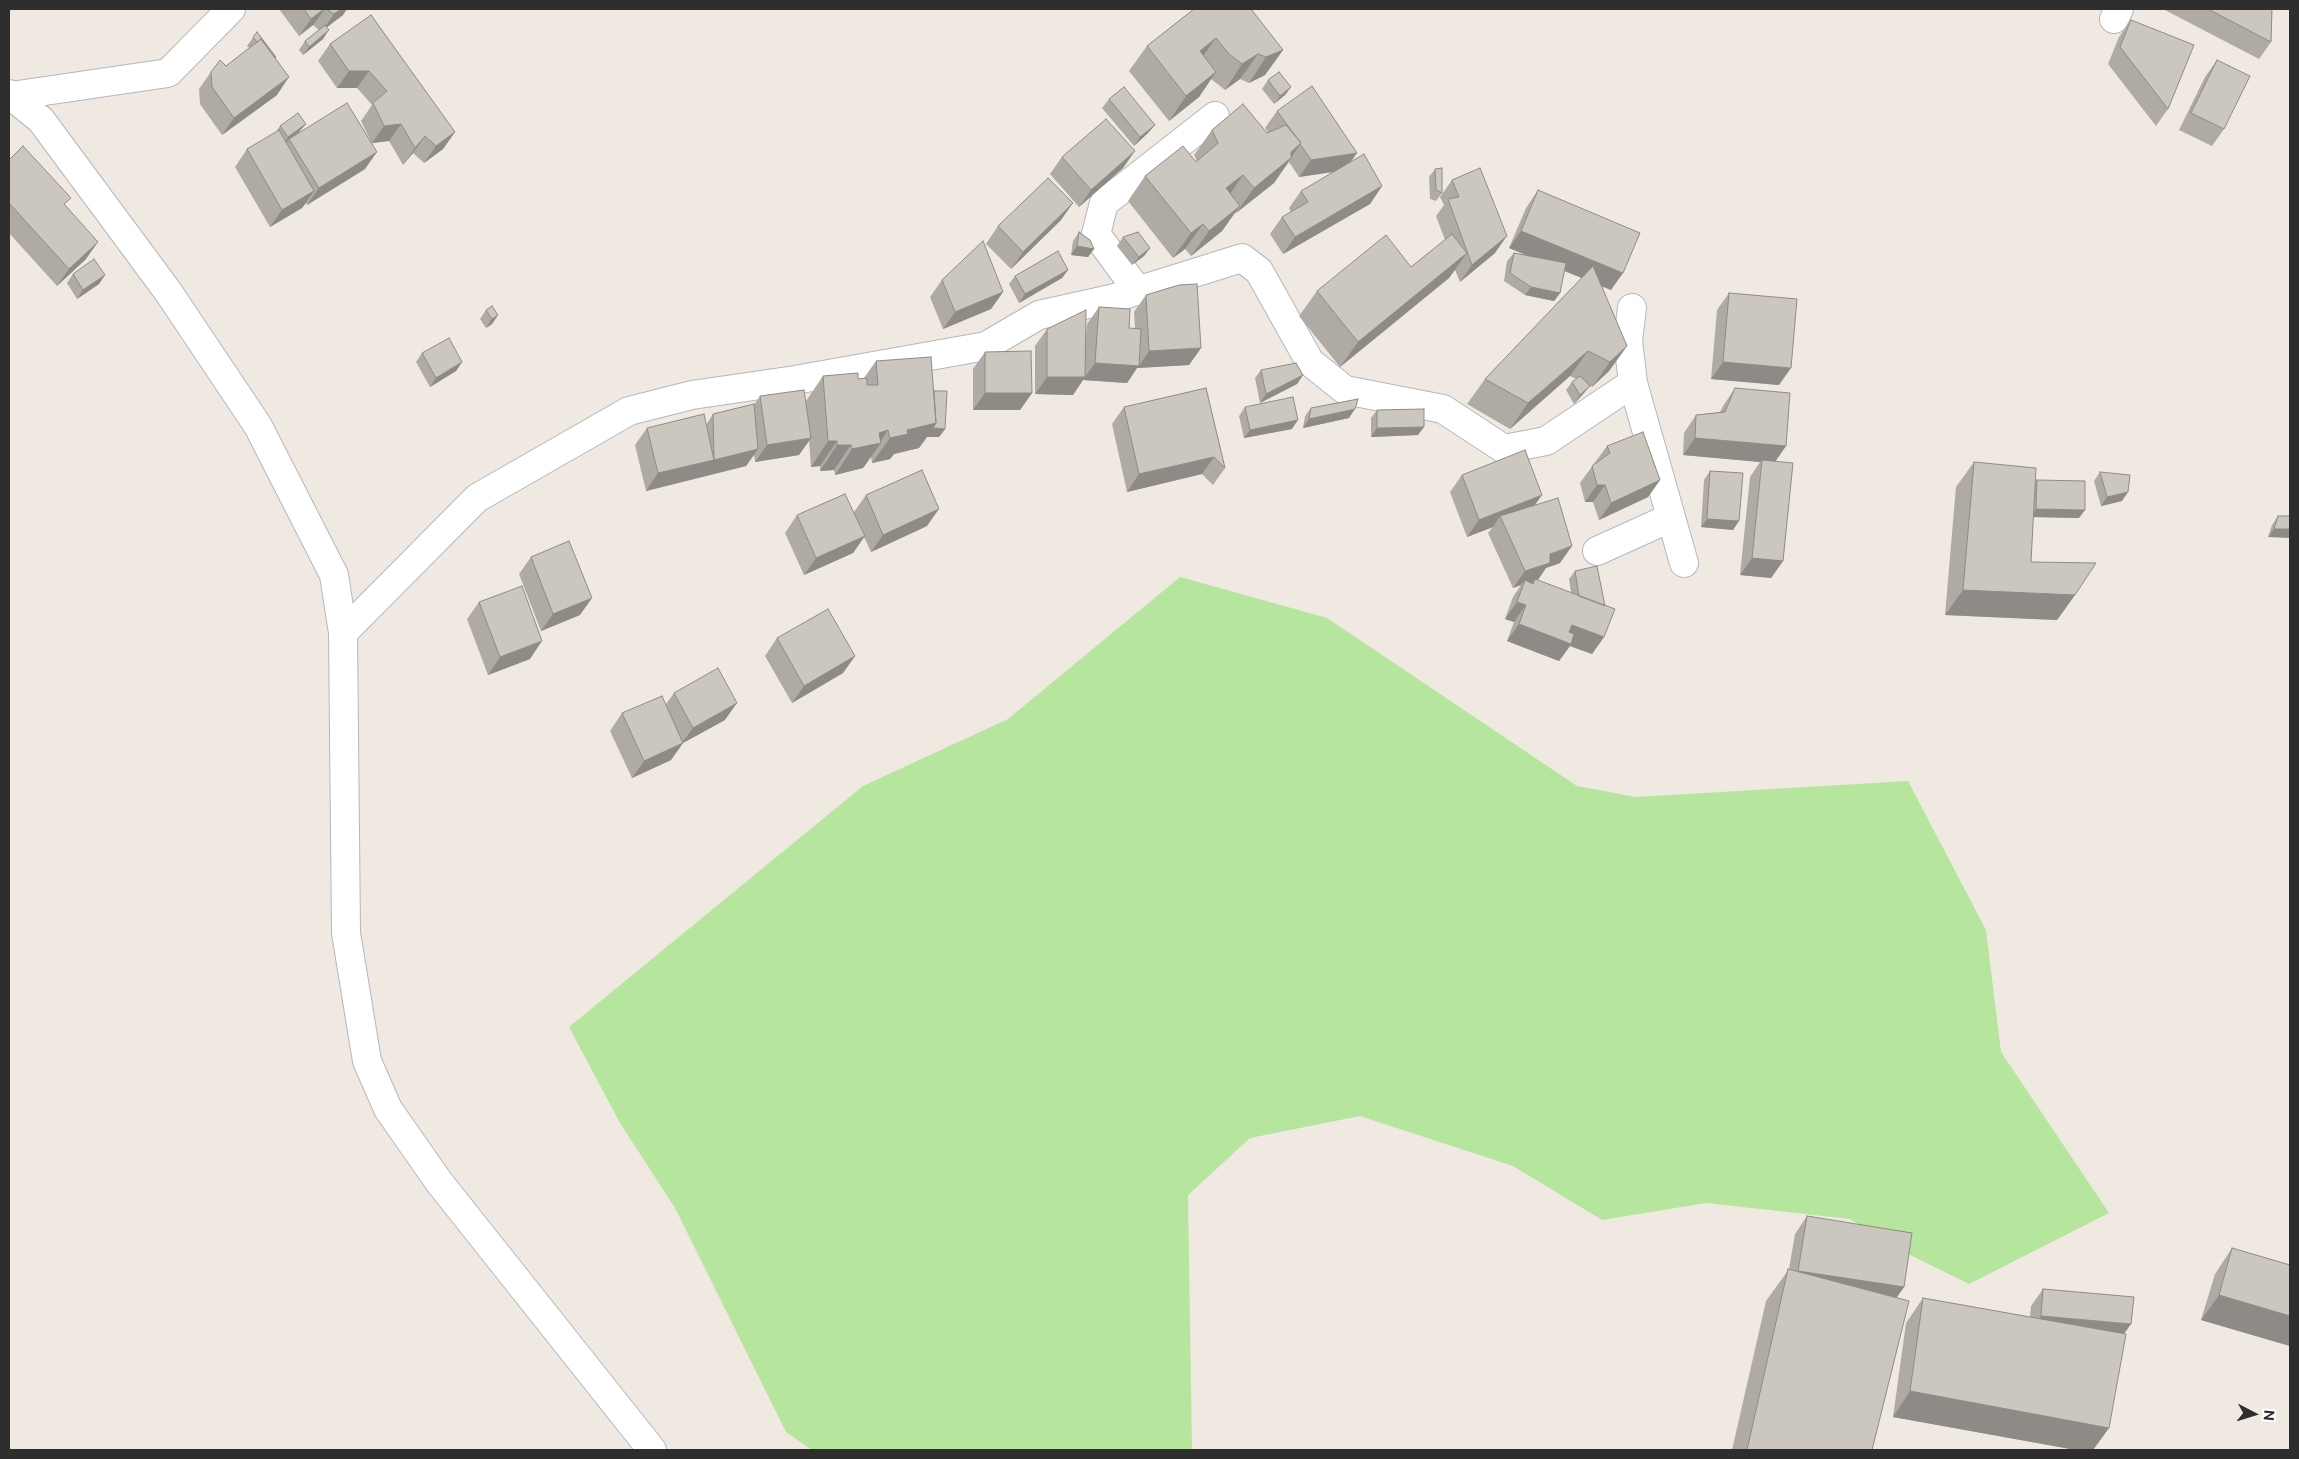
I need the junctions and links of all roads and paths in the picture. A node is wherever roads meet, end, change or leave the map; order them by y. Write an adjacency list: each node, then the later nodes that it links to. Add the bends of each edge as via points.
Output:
1 (231, 9): 2 (street, via 168,73)
2 (10, 95): 10 (street, via 41,120 169,293 258,426 334,575)
3 (1215, 116): 4 (street, via 1104,203 1096,234)
4 (1138, 291): 6 (street, via 1242,258 1259,271 1310,362 1345,390 1443,409 1504,449 1546,441); 10 (street, via 1039,315 986,346 692,395 630,411 477,498)
5 (1632, 308): 6 (street, via 1628,341)
6 (1633, 383): 7 (street)
7 (1670, 518): 8 (street); 9 (street)
8 (1597, 551)
9 (1684, 563)
10 (343, 633): 11 (street, via 346,934 367,1061 388,1109 439,1182)
11 (652, 1450)

